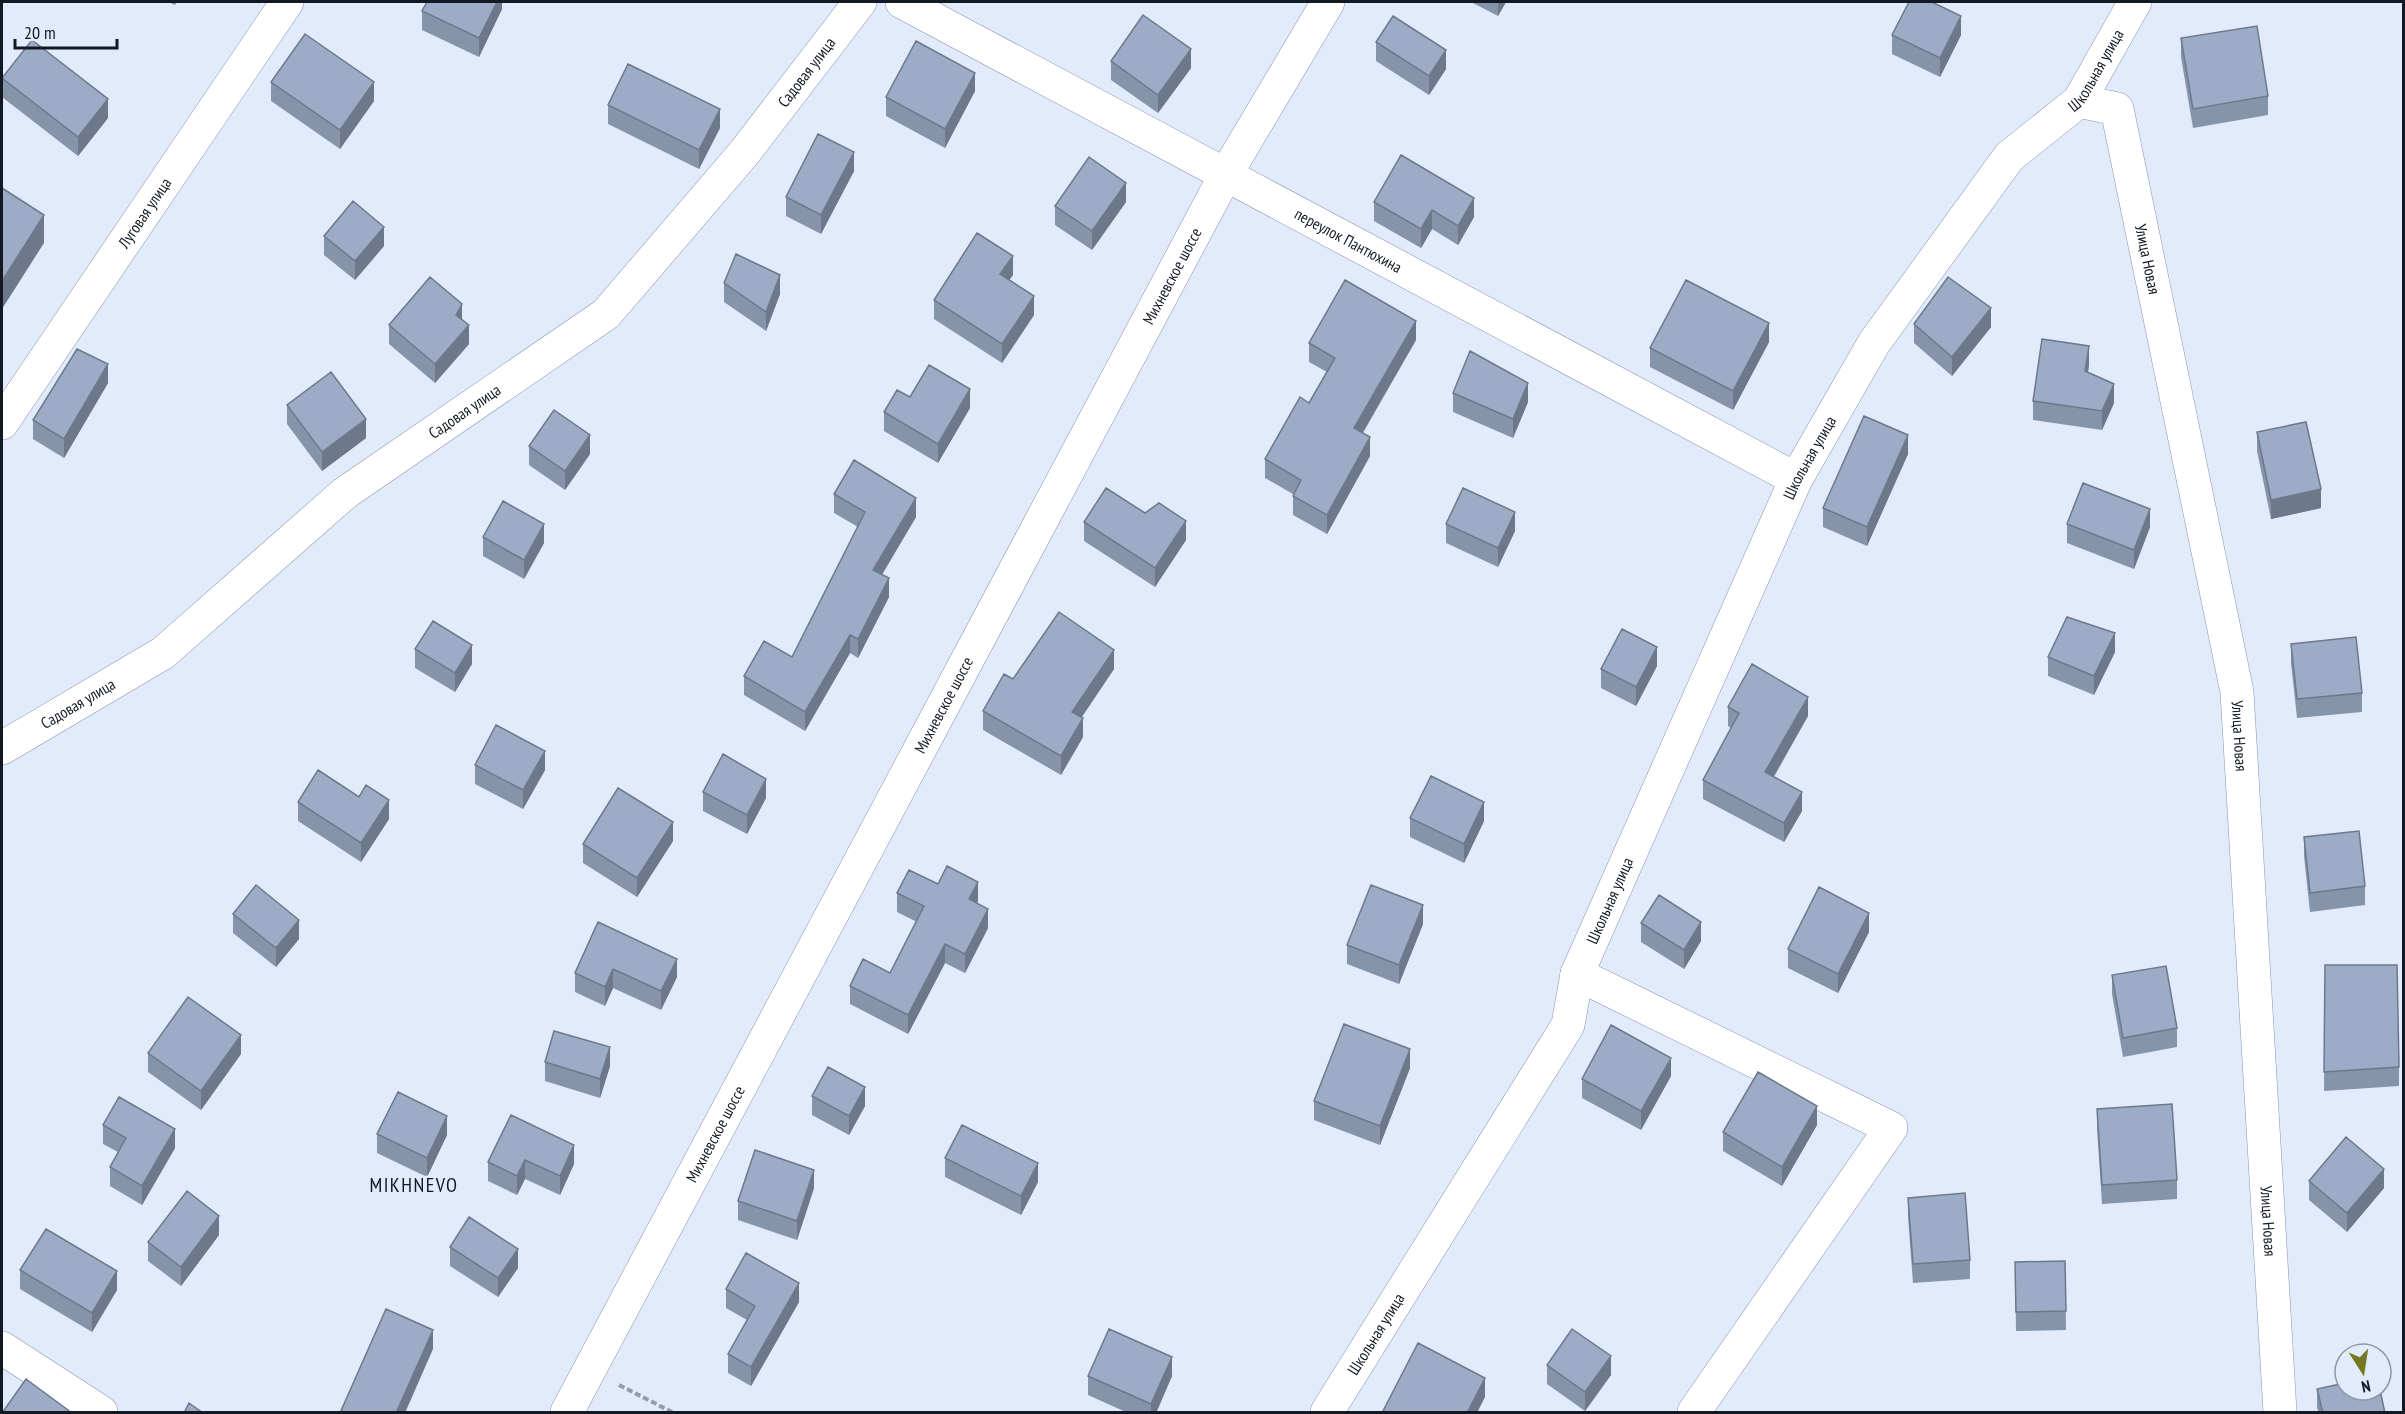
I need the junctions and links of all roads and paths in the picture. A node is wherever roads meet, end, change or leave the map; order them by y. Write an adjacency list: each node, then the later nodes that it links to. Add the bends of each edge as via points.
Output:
1 (287, 2): 8 (street, Луговая улица)
2 (860, 2): 10 (street, Садовая улица, via 744,153 606,314 345,494 163,653)
3 (902, 2): 7 (street, переулок Пантюхина)
4 (1328, 2): 7 (street, Михневское шоссе)
5 (2135, 2): 6 (street, Школьная улица)
6 (2079, 101): 9 (street, Школьная улица, via 2008,157 1874,343); 19 (street, Улица Новая, via 2116,109 2236,692)
7 (1226, 174): 9 (street, переулок Пантюхина); 13 (street, Михневское шоссе)
8 (2, 423)
9 (1796, 479): 11 (street, Школьная улица)
10 (2, 748)
11 (1577, 974): 17 (street, Школьная улица, via 1568,1025); 18 (street, via 1891,1128)
12 (6, 1362): 14 (street)
13 (590, 1369): 15 (street, Михневское шоссе); 16 (path)
14 (101, 1413)
15 (567, 1413)
16 (672, 1413)
17 (1328, 1413)
18 (1694, 1413)
19 (2280, 1413)

